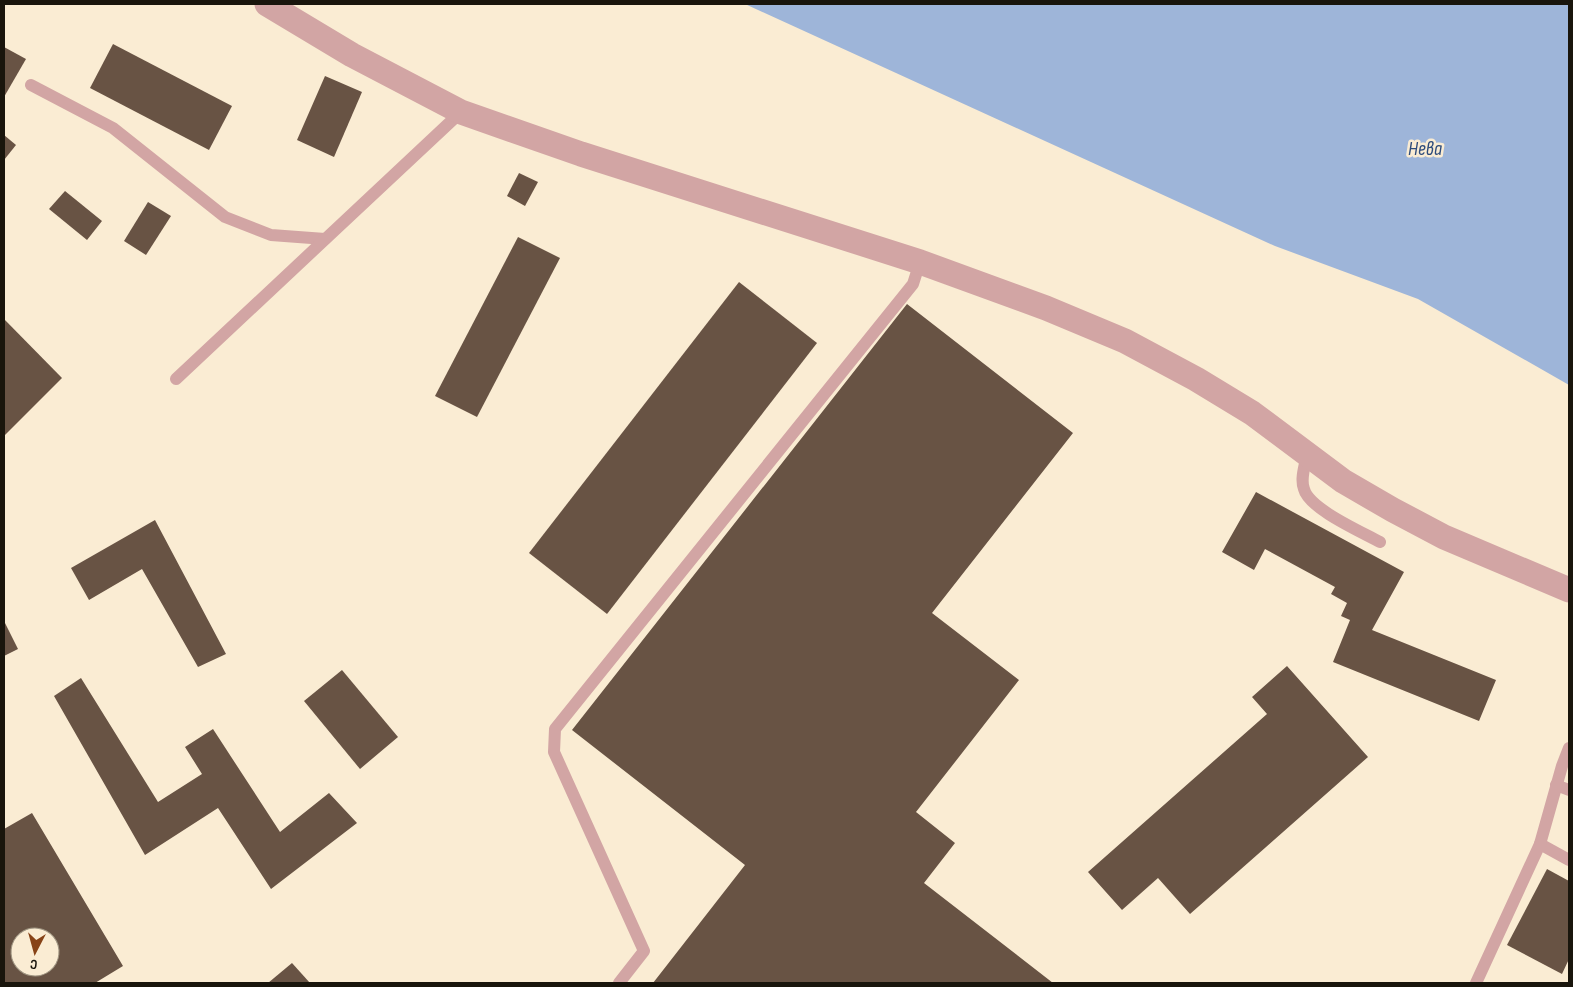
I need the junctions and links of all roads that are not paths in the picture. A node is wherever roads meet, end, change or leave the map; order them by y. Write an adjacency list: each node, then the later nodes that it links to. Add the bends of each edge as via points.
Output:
1 (267, 4): 3 (street, via 352,55)
2 (31, 85): 4 (lane, via 113,128 225,217 271,235)
3 (461, 112): 4 (lane); 5 (street, via 581,154)
4 (325, 239): 6 (lane)
5 (920, 262): 7 (street, via 1125,341 1252,413); 16 (lane, via 913,284 555,729 554,752 644,951)
6 (176, 379)
7 (1307, 455): 8 (lane, via 1304,490 1319,508); 9 (street, via 1392,510)
8 (1380, 542)
9 (1569, 590)
10 (1569, 748): 11 (lane)
11 (1556, 785): 12 (lane); 13 (lane)
12 (1569, 790)
13 (1540, 844): 14 (lane); 15 (lane)
14 (1569, 860)
15 (1478, 982)
16 (619, 983)

